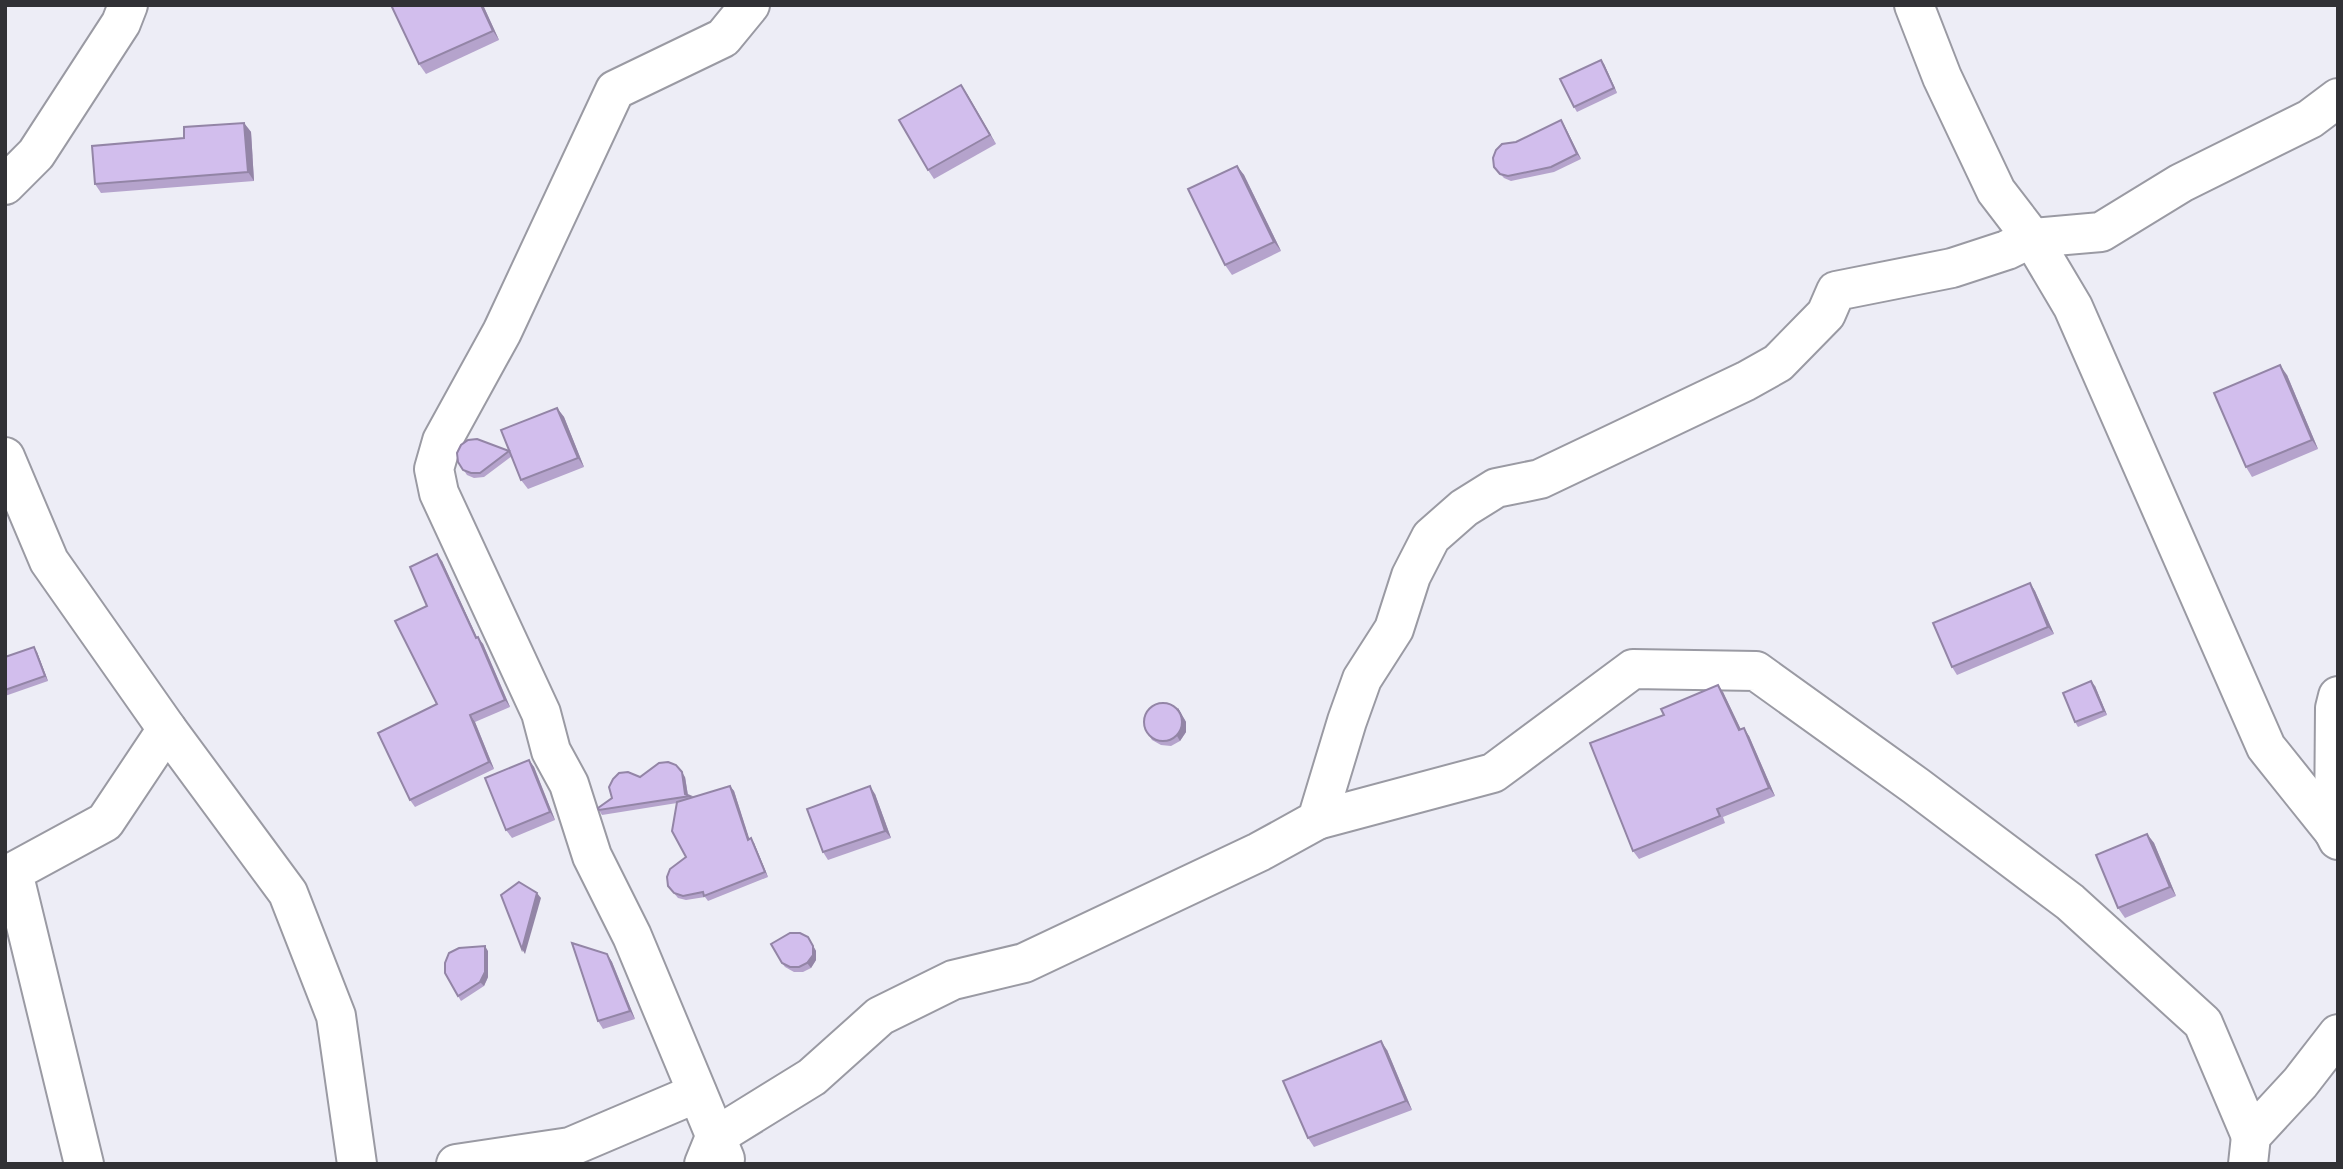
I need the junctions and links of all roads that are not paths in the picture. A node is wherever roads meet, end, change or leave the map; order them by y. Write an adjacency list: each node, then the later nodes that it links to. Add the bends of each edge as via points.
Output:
1 (128, 5): 5 (street, via 121,23 36,154)
2 (750, 5): 13 (street, via 723,38 615,90 502,332 442,441 434,469 439,493 541,713 592,856 632,936)
3 (1914, 5): 6 (street, via 1996,191)
4 (2338, 98): 6 (street, via 2310,119 2181,183 2101,232)
5 (5, 185)
6 (2032, 238): 10 (street, via 1952,268 1836,291 1826,314 1768,369 1540,479 1496,488 1464,508 1430,537 1394,629 1362,679); 11 (street, via 2073,307 2266,747)
7 (5, 457): 9 (street, via 49,561)
8 (2338, 696): 11 (street)
9 (167, 729): 16 (street, via 105,822 13,872); 17 (street, via 288,893 336,1016)
10 (1317, 820): 14 (street, via 1493,774 1633,669 1756,671 2070,902 2203,1023); 15 (street, via 1248,858 1024,963 953,980 880,1016)
11 (2336, 836)
12 (2338, 1034): 14 (street)
13 (697, 1093): 15 (street); 18 (street, via 570,1147)
14 (2250, 1150)
15 (716, 1155)
16 (84, 1164)
17 (357, 1164)
18 (456, 1164)

